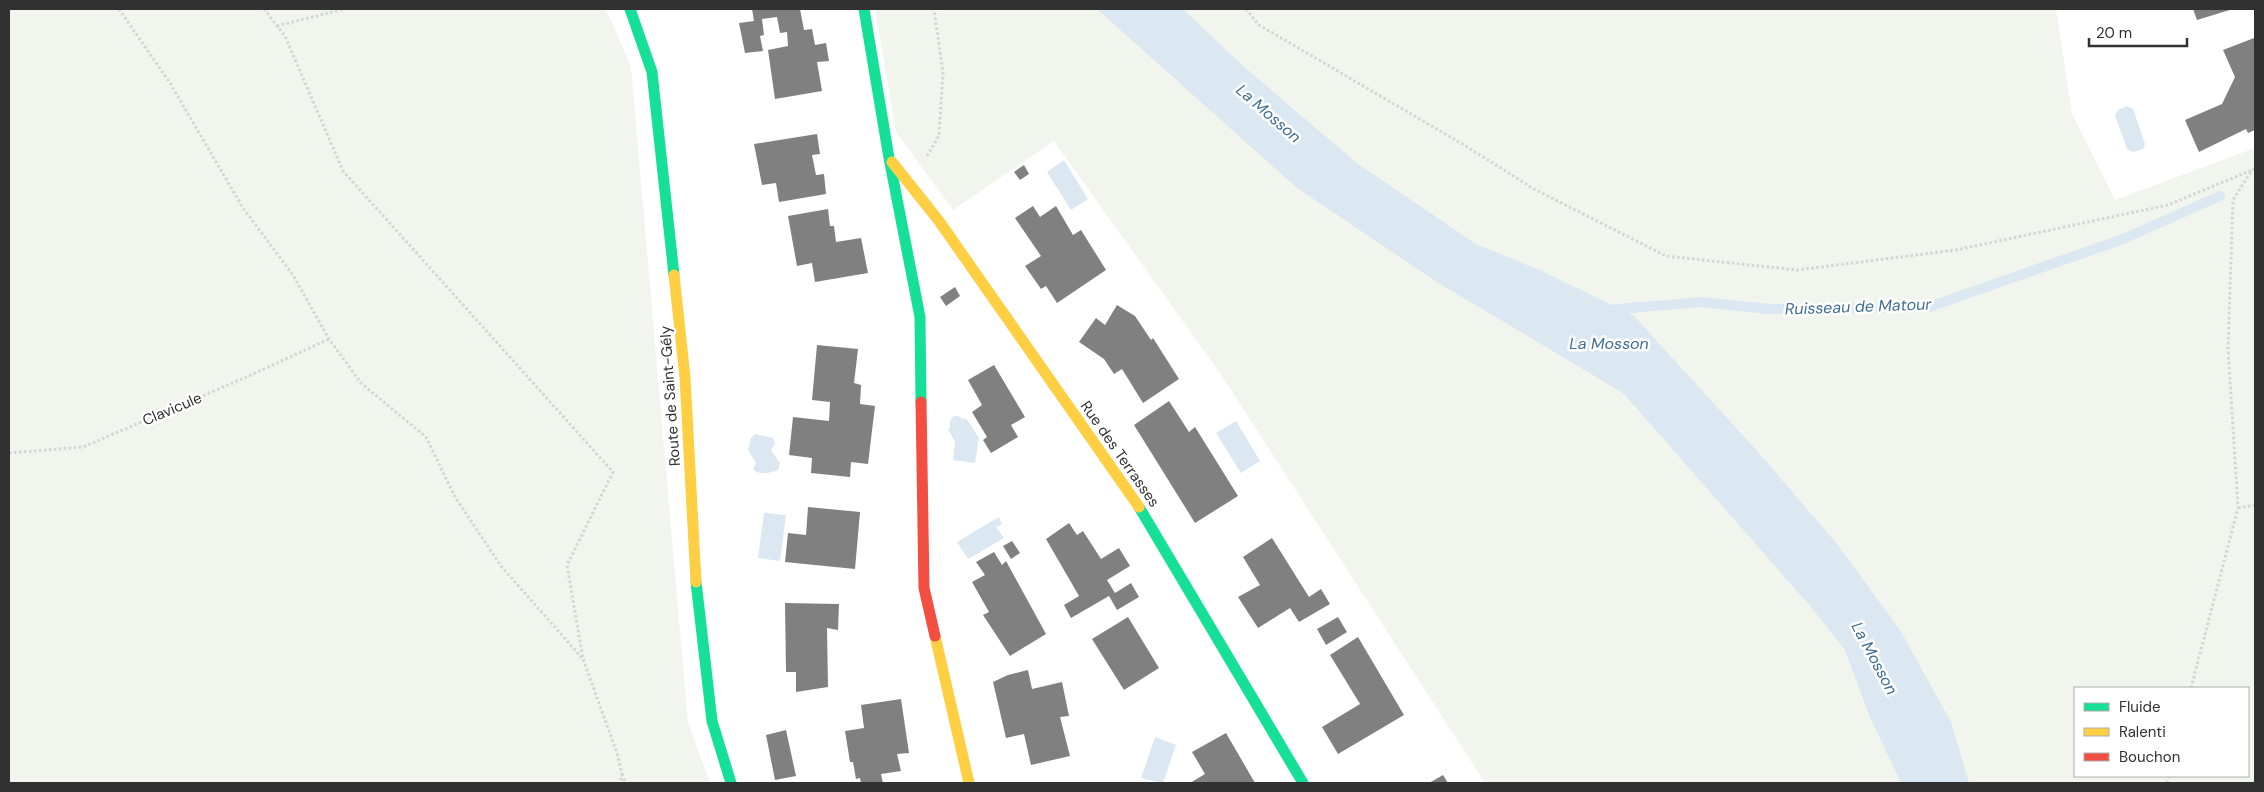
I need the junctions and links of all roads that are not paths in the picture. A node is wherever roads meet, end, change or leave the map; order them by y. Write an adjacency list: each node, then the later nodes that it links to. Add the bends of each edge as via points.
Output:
1 (630, 9): 4 (street, Route de Saint-Gély, via 652,72 686,377 697,606 712,721)
2 (864, 9): 3 (street, Rue des Terrasses)
3 (889, 158): 5 (street, Rue des Terrasses, via 920,317 924,588); 6 (street, Rue des Terrasses, via 939,221 1147,518)
4 (731, 783)
5 (969, 783)
6 (1303, 783)

